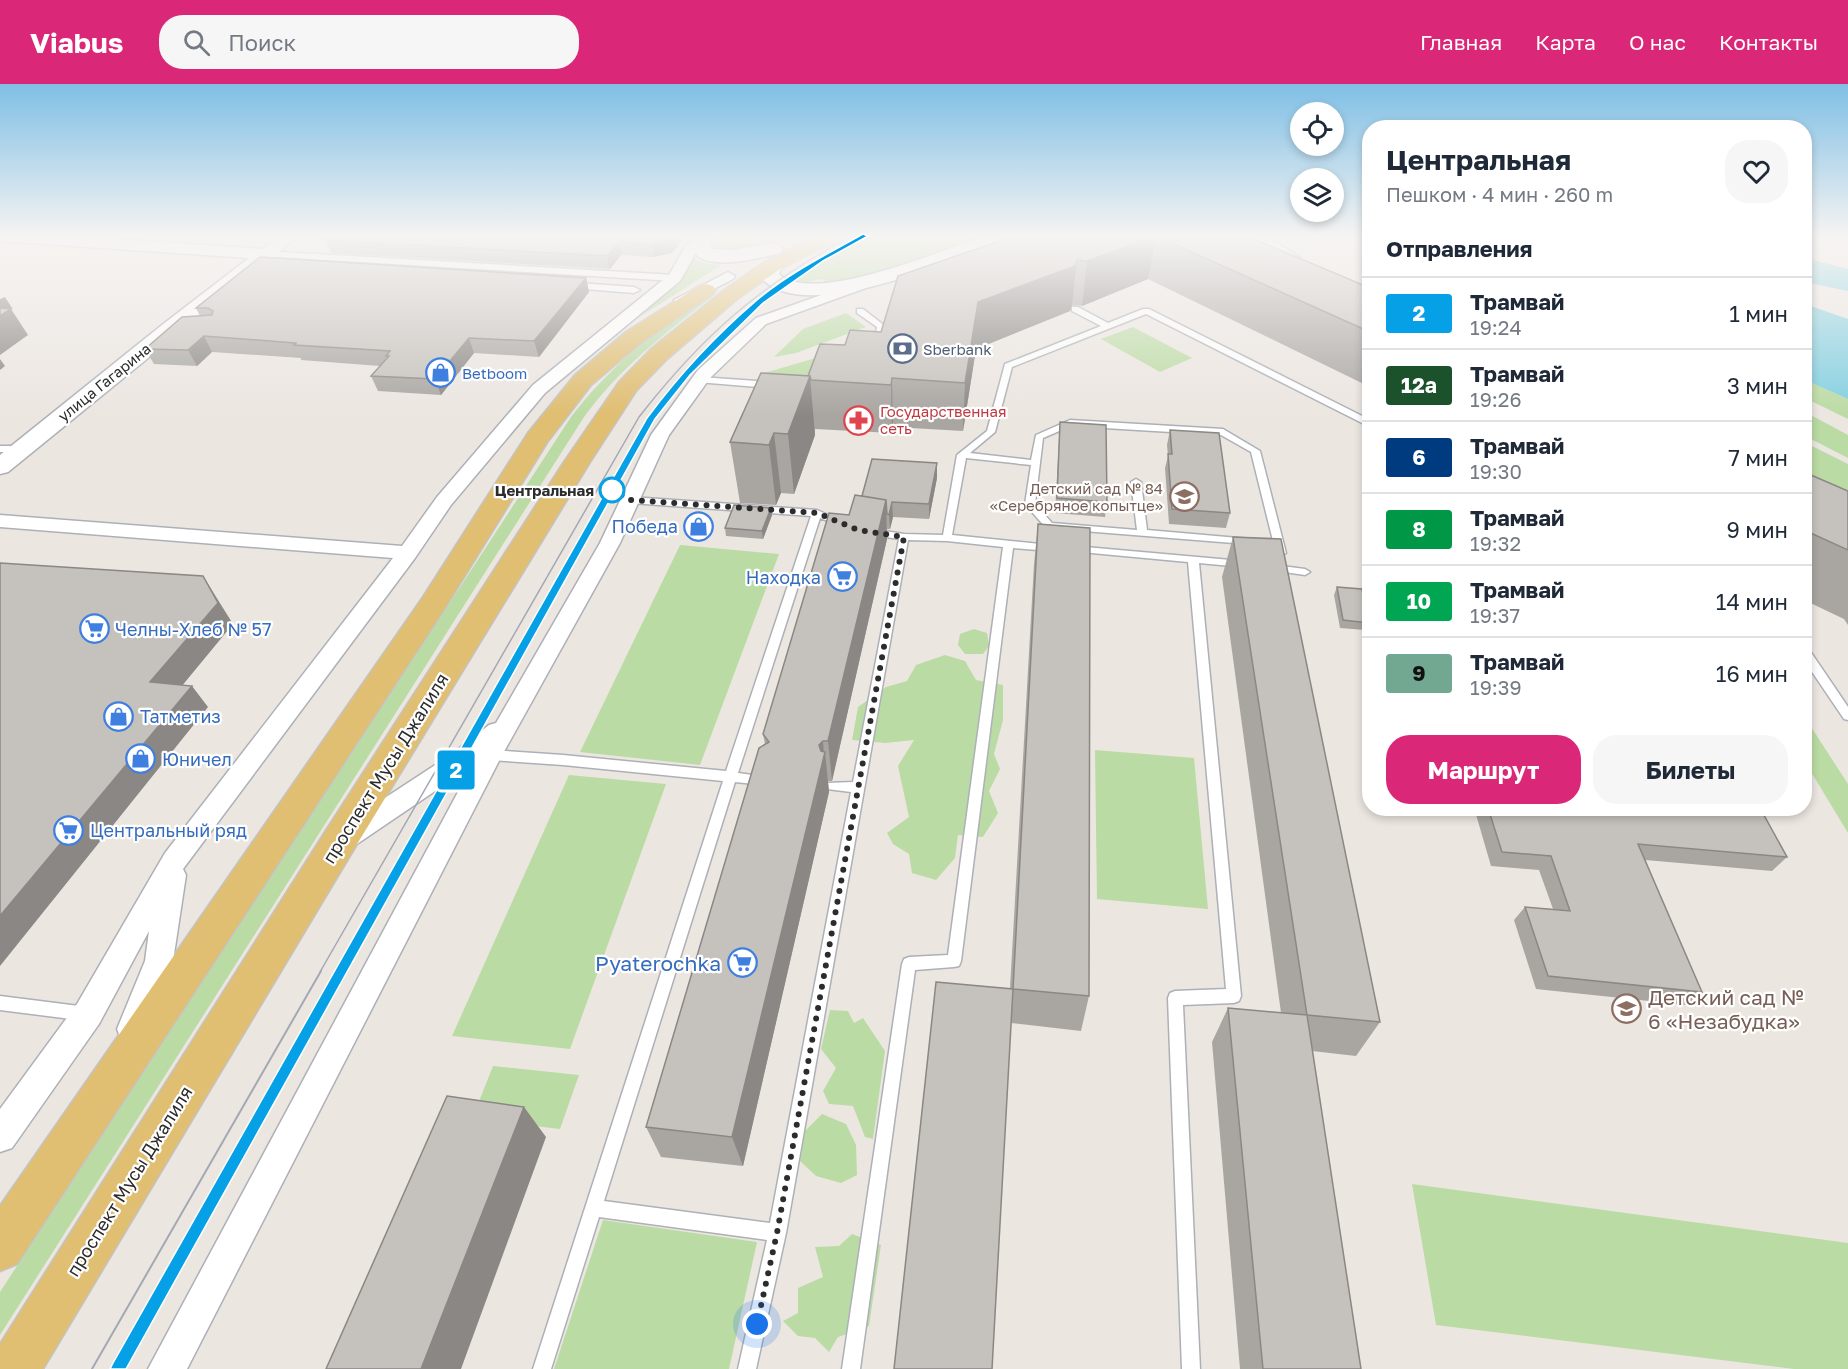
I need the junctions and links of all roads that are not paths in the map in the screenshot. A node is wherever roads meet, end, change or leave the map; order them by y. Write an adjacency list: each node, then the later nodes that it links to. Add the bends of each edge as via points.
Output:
1 (218, 296): 17 (street, улица Гагарина)
2 (653, 296): 12 (street)
3 (690, 296): 12 (street)
4 (697, 296): 51 (main road, проспект Мусы Джалиля, via 634,337 583,380 537,438 433,604)
5 (726, 296): 47 (main road, проспект Мусы Джалиля, via 627,387)
6 (799, 296): 8 (street)
7 (830, 296): 8 (street)
8 (794, 309): 14 (street, via 761,321)
9 (1075, 309): 11 (lane)
10 (860, 311): 13 (lane, via 881,326)
11 (1107, 326): 16 (lane, via 1146,311); 19 (lane, via 1008,366 991,432)
12 (585, 352): 35 (street, via 539,389 444,501)
13 (875, 359)
14 (700, 380): 15 (lane); 23 (street, via 660,435)
15 (778, 385)
16 (1362, 420)
17 (22, 448): 18 (lane); 21 (street, улица Гагарина)
18 (0, 449)
19 (962, 454): 20 (lane); 30 (lane)
20 (1035, 463): 28 (lane, via 1030,504 1049,526); 33 (lane, via 1039,436 1070,423 1223,432 1255,451)
21 (0, 466)
22 (1136, 482): 28 (lane)
23 (631, 500): 24 (lane); 41 (street)
24 (817, 513): 26 (lane); 43 (lane)
25 (0, 521): 35 (street)
26 (848, 526)
27 (858, 530): 29 (lane)
28 (1142, 533): 31 (lane)
29 (904, 537): 30 (lane); 46 (lane)
30 (947, 538): 34 (lane)
31 (1256, 541)
32 (1267, 542): 33 (lane)
33 (1278, 543): 37 (lane)
34 (1008, 545): 36 (lane); 60 (lane, via 954,961 909,964)
35 (408, 553): 48 (street)
36 (1193, 559): 37 (lane); 61 (lane, via 1234,996 1175,998)
37 (1284, 569): 38 (lane)
38 (1305, 572)
39 (1812, 663): 40 (lane)
40 (1848, 716)
41 (511, 721): 42 (street); 47 (street, via 461,760)
42 (490, 756): 43 (lane); 57 (street)
43 (730, 777): 44 (lane); 53 (lane)
44 (768, 780)
45 (831, 786): 46 (lane)
46 (859, 787): 54 (lane)
47 (338, 843): 56 (main road, проспект Мусы Джалиля)
48 (174, 861): 50 (street); 51 (street, via 159,961)
49 (0, 1004): 50 (lane)
50 (88, 1014): 52 (street)
51 (112, 1080): 55 (main road, проспект Мусы Джалиля)
52 (0, 1136)
53 (594, 1208): 54 (lane); 58 (lane)
54 (777, 1233): 59 (lane)
55 (0, 1247)
56 (14, 1369)
57 (167, 1369)
58 (542, 1369)
59 (747, 1369)
60 (851, 1369)
61 (1191, 1369)

